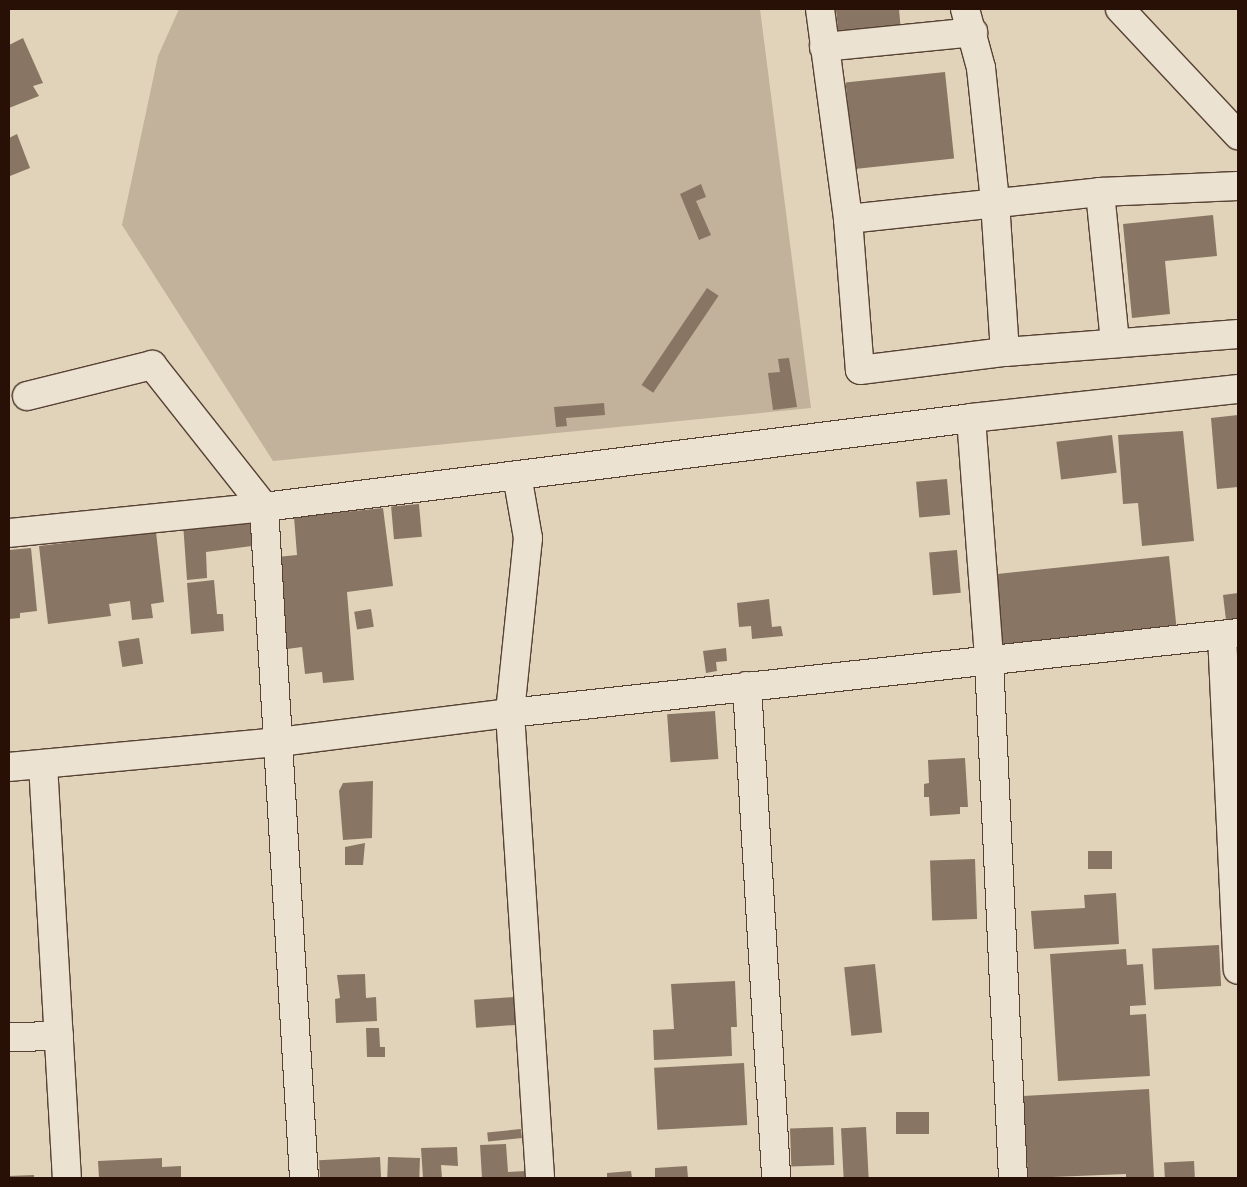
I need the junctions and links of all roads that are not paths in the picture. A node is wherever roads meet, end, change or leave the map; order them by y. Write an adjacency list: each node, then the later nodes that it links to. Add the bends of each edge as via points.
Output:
1 (820, 9): 4 (street)
2 (1120, 9): 5 (street)
3 (969, 20): 4 (street); 8 (street, via 981,68)
4 (824, 47): 9 (street)
5 (1238, 135)
6 (1238, 186): 7 (street)
7 (1100, 192): 8 (street); 11 (street)
8 (995, 202): 9 (street); 12 (street)
9 (848, 219): 12 (street, via 860,370)
10 (1238, 334): 11 (street)
11 (1115, 344): 12 (street)
12 (1005, 352)
13 (1238, 389): 15 (street)
14 (27, 396): 17 (street, via 152,365)
15 (971, 418): 16 (street); 20 (street)
16 (517, 475): 17 (street); 22 (street, via 528,538)
17 (264, 507): 18 (street); 23 (street)
18 (9, 533)
19 (1230, 634): 20 (street); 26 (street)
20 (989, 660): 21 (street); 33 (street)
21 (747, 686): 22 (street); 32 (street)
22 (510, 713): 23 (street); 31 (street)
23 (279, 742): 24 (street); 30 (street)
24 (43, 764): 25 (street); 27 (street)
25 (9, 767)
26 (1238, 970)
27 (59, 1036): 28 (street); 29 (street)
28 (9, 1037)
29 (67, 1178)
30 (304, 1178)
31 (540, 1178)
32 (776, 1178)
33 (1012, 1178)

